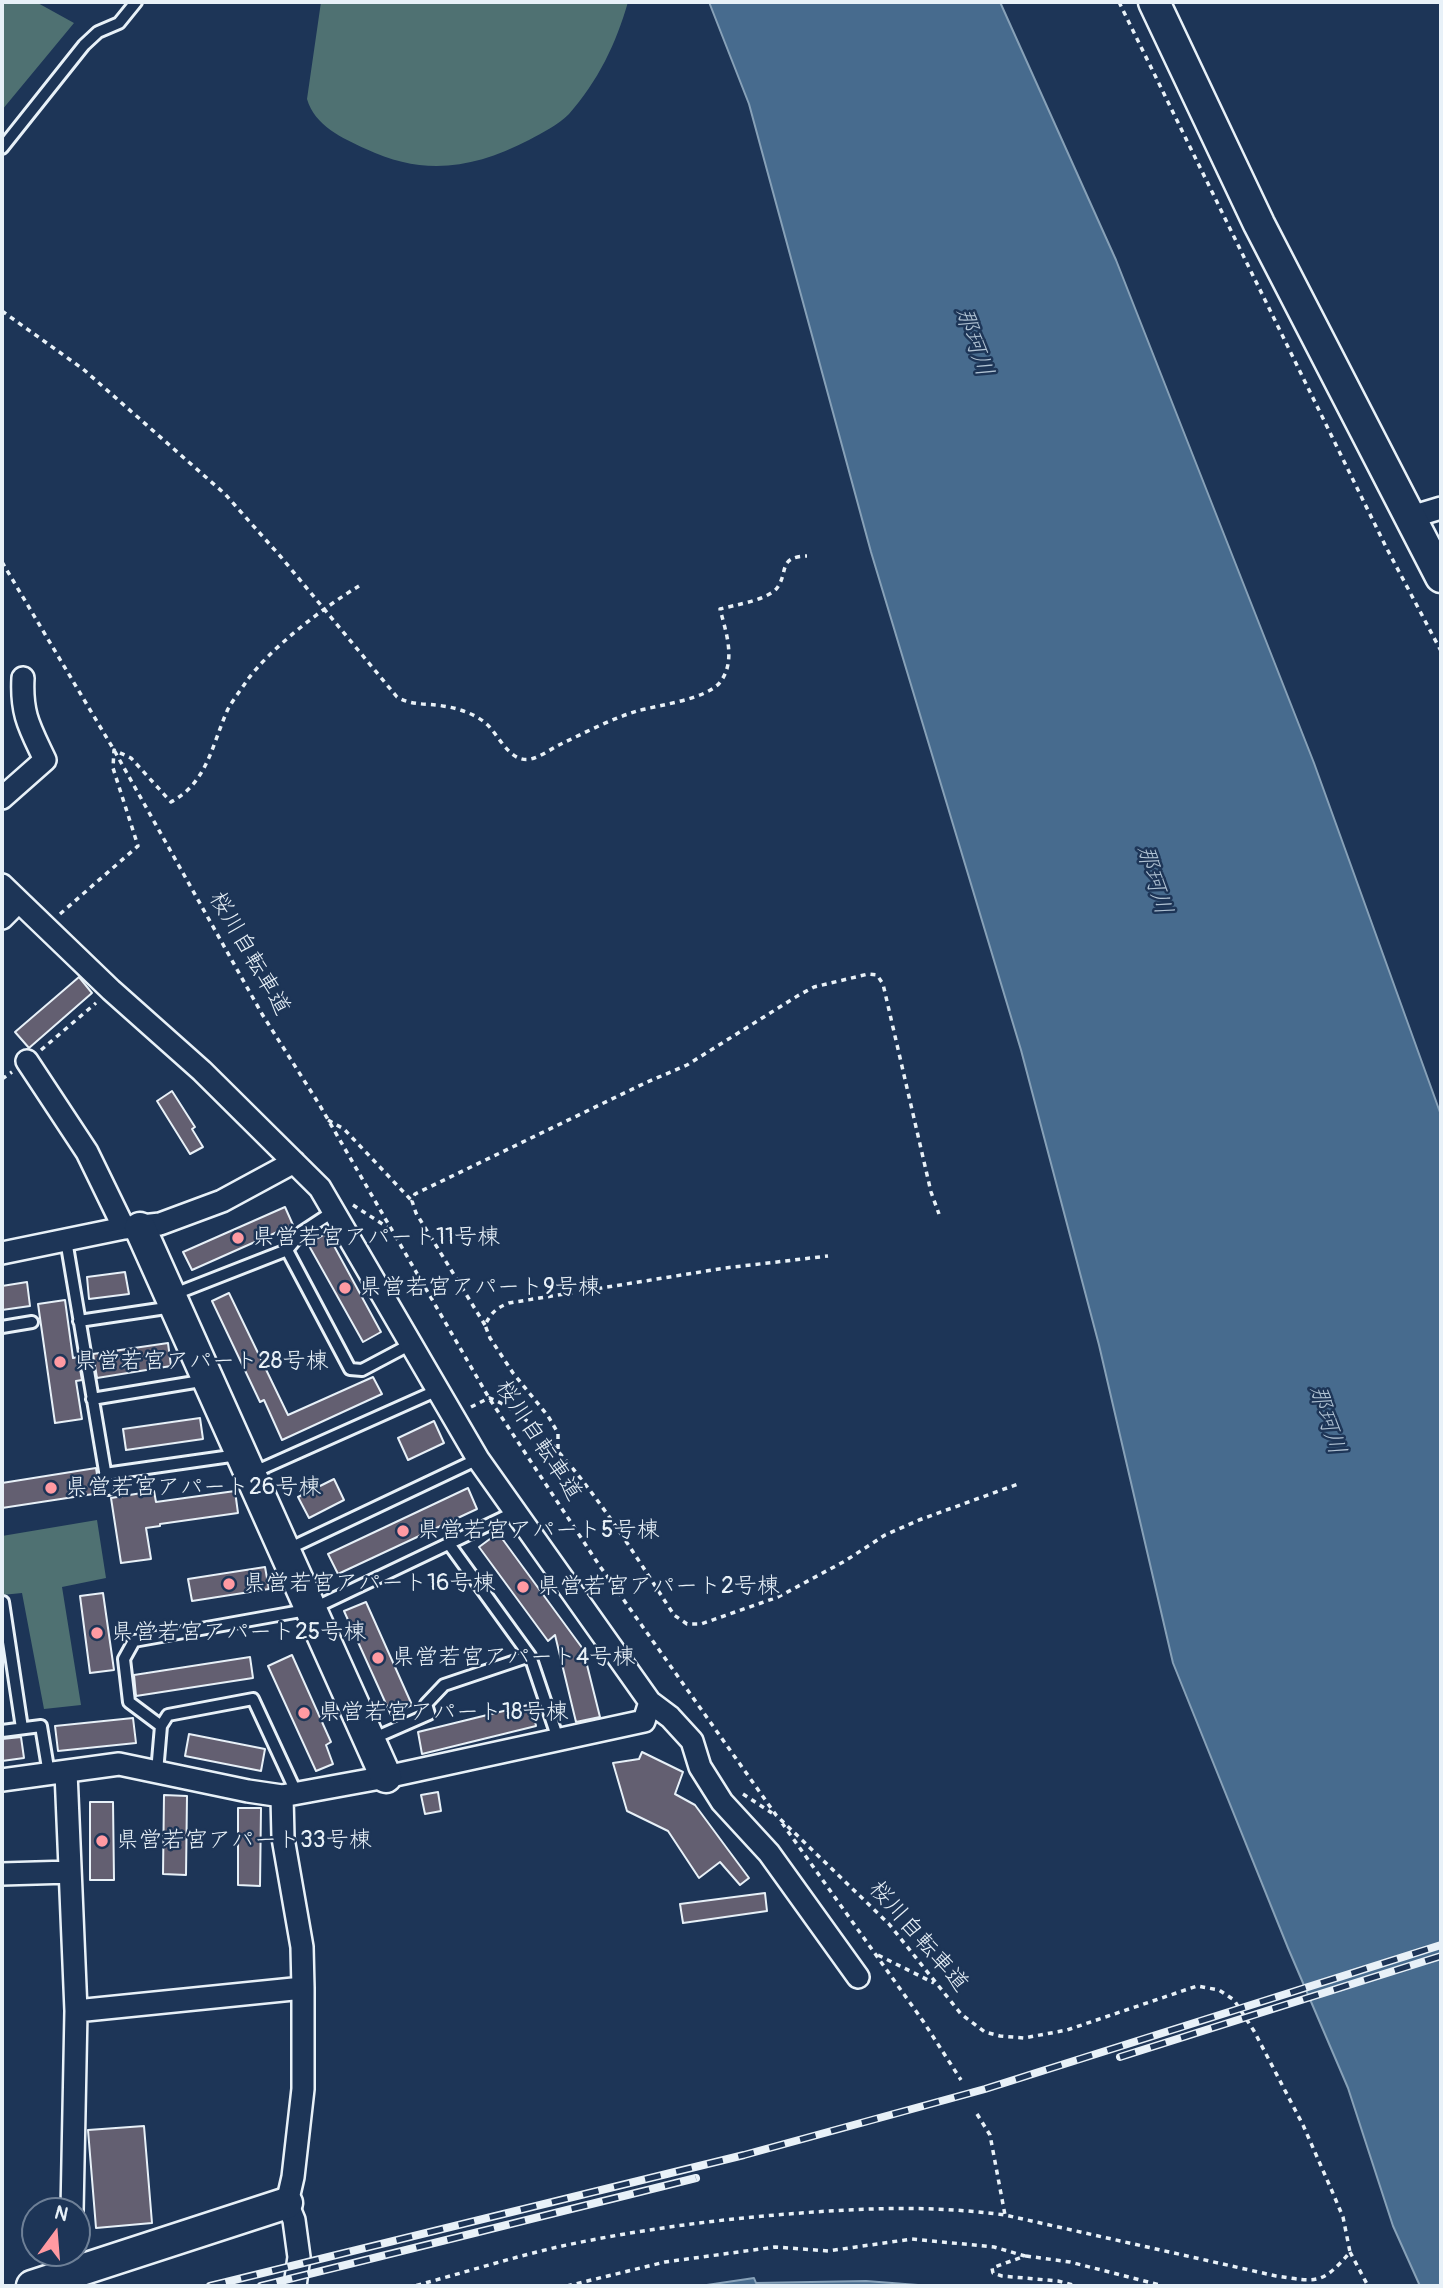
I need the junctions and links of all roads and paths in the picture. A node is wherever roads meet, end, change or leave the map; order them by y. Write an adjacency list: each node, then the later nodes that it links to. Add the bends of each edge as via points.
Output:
1 (136, 2): 4 (lane, via 118,23 84,45)
2 (1119, 2): 13 (path, via 1385,547)
3 (1154, 2): 7 (street, via 1258,224)
4 (2, 148)
5 (2, 311): 12 (path, via 83,369 225,494)
6 (1441, 508): 7 (street)
7 (1411, 517): 10 (street)
8 (807, 556): 12 (path, via 785,563 777,588 765,596 720,609 730,657 722,680 712,690 634,712 530,759 517,758 485,722 459,709 409,704 397,697)
9 (2, 562): 15 (path, 桜川自転車道)
10 (1441, 577)
11 (359, 586): 12 (path)
12 (323, 609): 15 (path, via 256,668 229,707 198,780 183,795 171,802 131,758)
13 (1441, 651)
14 (23, 678): 16 (street, via 24,712 45,761)
15 (114, 750): 20 (path, via 113,768 138,846); 24 (path, 桜川自転車道, via 262,1014)
16 (2, 797)
17 (2, 885): 18 (street)
18 (18, 902): 19 (street); 20 (street)
19 (2, 918)
20 (46, 927): 21 (street)
21 (111, 990): 22 (path); 25 (street)
22 (27, 1061): 23 (path); 29 (street)
23 (2, 1079)
24 (327, 1119): 26 (path, via 344,1129); 42 (path, 桜川自転車道)
25 (294, 1162): 27 (street, via 307,1172); 29 (street, via 222,1201 160,1224)
26 (412, 1201): 28 (path, via 422,1188 687,1065 799,995 868,974 877,975 883,984 930,1192); 37 (path)
27 (334, 1211): 31 (lane, via 302,1232); 39 (street)
28 (939, 1213)
29 (132, 1228): 30 (street); 34 (street)
30 (66, 1240): 32 (street); 35 (lane)
31 (287, 1250): 34 (lane); 39 (lane, via 350,1369 362,1370)
32 (2, 1253)
33 (828, 1256): 37 (path, via 509,1303 490,1314)
34 (174, 1301): 35 (lane); 40 (street)
35 (79, 1321): 43 (lane)
36 (32, 1322): 38 (lane)
37 (485, 1325): 44 (path, via 513,1373 548,1416 558,1433)
38 (2, 1327)
39 (411, 1344): 41 (street)
40 (210, 1380): 43 (lane); 46 (street)
41 (438, 1390): 45 (street); 46 (lane)
42 (489, 1398): 44 (path, via 507,1404); 67 (path, 桜川自転車道, via 599,1565)
43 (92, 1399): 47 (lane)
44 (558, 1449): 48 (path, via 674,1615 687,1624 701,1624 778,1597 885,1535)
45 (478, 1458): 50 (street); 52 (lane)
46 (248, 1464): 47 (lane); 52 (street)
47 (105, 1474): 49 (lane)
48 (1018, 1484)
49 (108, 1489)
50 (515, 1513): 51 (lane); 56 (street)
51 (449, 1544): 54 (lane); 55 (lane)
52 (286, 1550): 54 (street)
53 (3, 1602): 58 (lane)
54 (313, 1609): 57 (lane, via 134,1641 124,1659 129,1702); 60 (street)
55 (530, 1656): 60 (lane, via 444,1685 426,1704 429,1714); 61 (lane)
56 (650, 1702): 61 (street, via 643,1721); 71 (street, via 692,1741 700,1767 722,1802 769,1853)
57 (162, 1726): 62 (lane); 66 (lane, via 168,1715 253,1699)
58 (22, 1728): 59 (lane); 63 (lane, via 41,1726)
59 (2, 1731)
60 (370, 1739): 64 (street)
61 (558, 1739): 64 (street)
62 (157, 1772): 63 (street, via 119,1764); 66 (street)
63 (57, 1773): 65 (street); 68 (street)
64 (386, 1777): 66 (street)
65 (2, 1780)
66 (289, 1795): 73 (street, via 283,1838 302,1947)
67 (776, 1815): 70 (path); 72 (path, 桜川自転車道, via 890,1924)
68 (71, 1872): 69 (street); 74 (street)
69 (2, 1874)
70 (876, 1954): 72 (path); 75 (path)
71 (858, 1977)
72 (938, 1984): 80 (path, 桜川自転車道, via 961,2014 985,2032 1024,2038 1068,2030 1197,1986 1219,1990 1234,2000 1254,2031 1303,2125 1343,2217)
73 (303, 1987): 74 (street); 78 (street, via 303,2089)
74 (76, 2011): 77 (street)
75 (961, 2080)
76 (977, 2114): 79 (path, via 990,2135)
77 (72, 2197)
78 (287, 2203): 82 (street); 86 (street, via 299,2258)
79 (1005, 2215): 84 (path); 87 (path, via 895,2207 723,2219 559,2247)
80 (1350, 2252): 84 (path, via 1332,2272); 92 (path, 桜川自転車道)
81 (1025, 2256): 88 (path, via 994,2247 912,2239 828,2251 775,2247 665,2262); 89 (path, via 998,2264 993,2273); 90 (path, via 1070,2262)
82 (91, 2257)
83 (64, 2267): 85 (street)
84 (1310, 2281): 91 (path)
85 (32, 2286)
86 (295, 2286)
87 (414, 2286)
88 (567, 2286)
89 (1077, 2286)
90 (1164, 2286)
91 (1307, 2286)
92 (1368, 2286)

